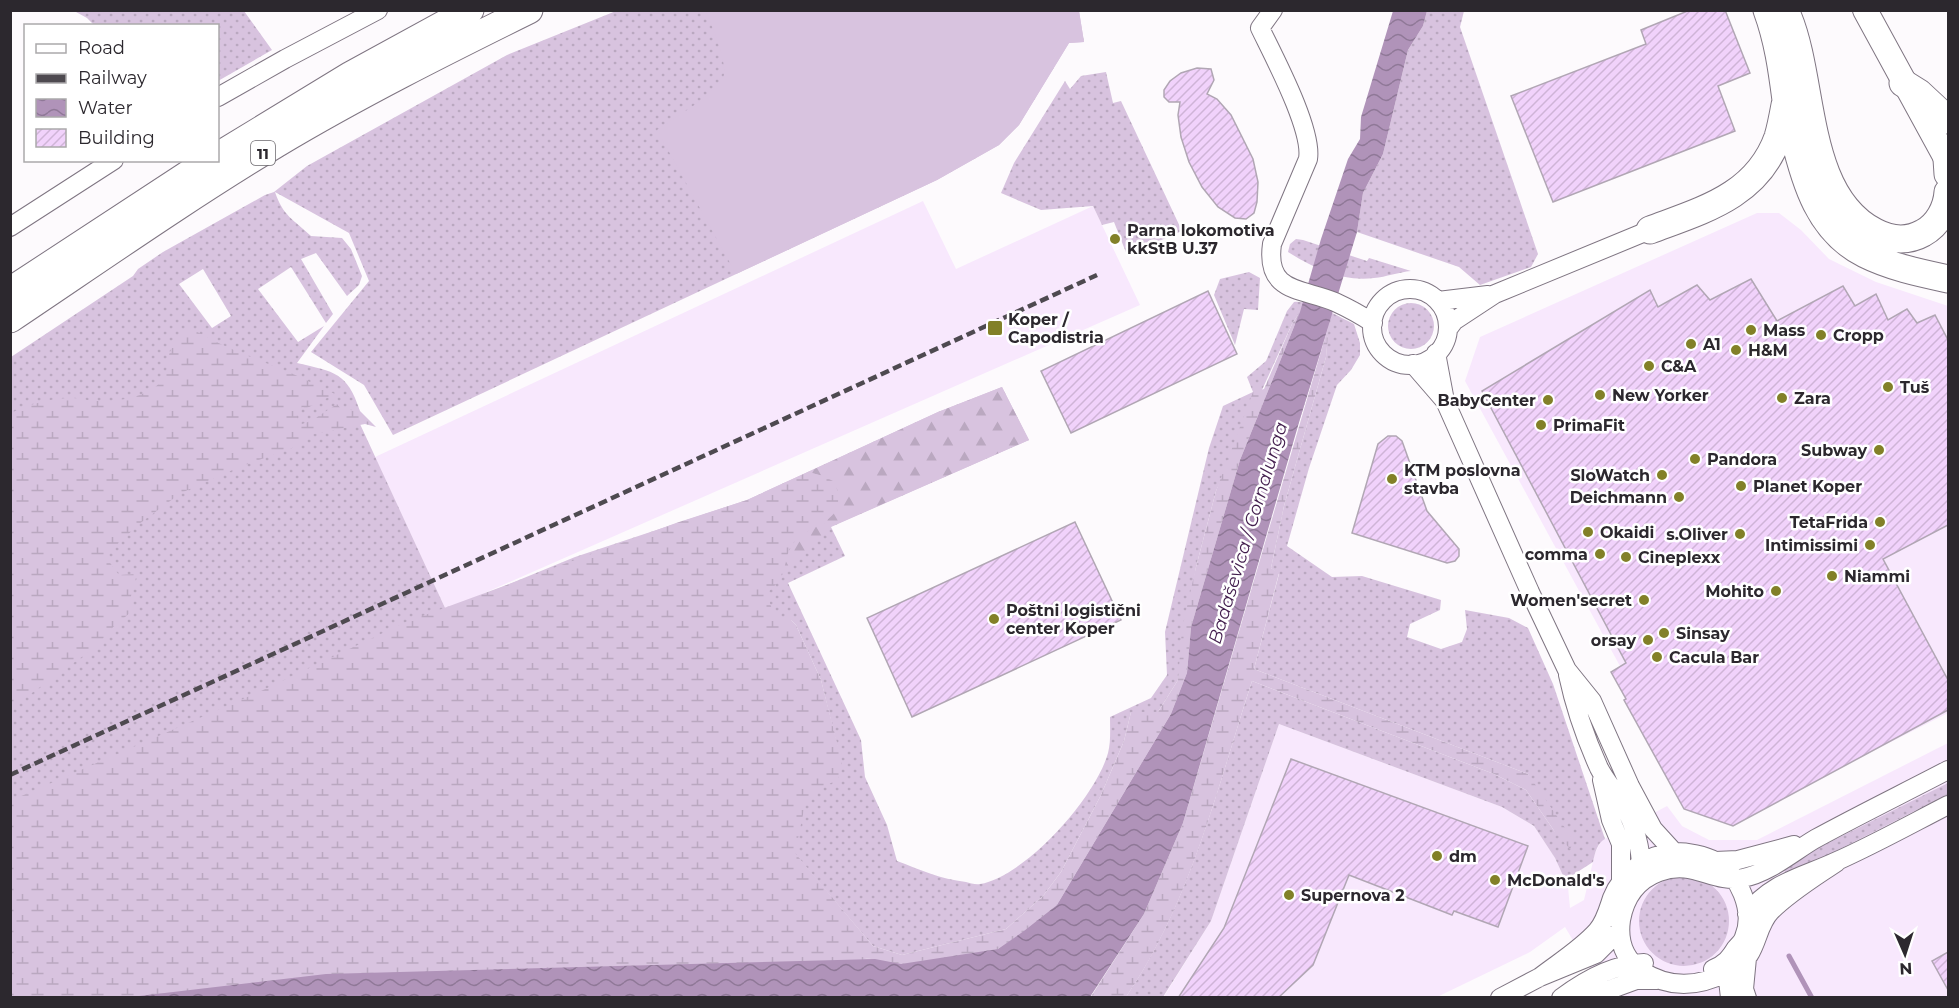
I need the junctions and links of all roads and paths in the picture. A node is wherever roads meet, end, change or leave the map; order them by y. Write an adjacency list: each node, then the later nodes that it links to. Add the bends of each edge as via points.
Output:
1 (378, 10): 9 (street)
2 (470, 10): 12 (highway, 11, via 351,75)
3 (529, 10): 25 (highway, 11, via 276,144)
4 (1273, 10): 24 (street, via 1260,28 1306,130 1310,148 1269,260 1278,279 1287,287)
5 (1767, 10): 10 (highway, via 1777,38)
6 (1785, 10): 16 (highway, via 1800,55 1823,165 1846,209 1884,236 1910,237 1934,225 1944,210)
7 (1865, 10): 8 (main road)
8 (1904, 83): 11 (highway); 15 (main road)
9 (219, 97)
10 (1786, 101): 18 (highway, via 1778,138 1755,177 1727,197); 19 (highway, via 1811,196 1824,218 1863,253)
11 (1948, 120)
12 (219, 155)
13 (111, 162): 17 (street)
14 (207, 162): 20 (highway)
15 (1948, 165)
16 (1948, 192)
17 (10, 227)
18 (1650, 230): 21 (street)
19 (1948, 279)
20 (10, 291)
21 (1496, 294): 23 (street); 27 (street)
22 (1383, 300): 23 (street, via 1411,289); 24 (street); 26 (street)
23 (1438, 301): 27 (street, via 1446,314)
24 (1335, 302): 26 (street)
25 (10, 319)
26 (1373, 323): 29 (street, via 1381,350 1394,361)
27 (1448, 329): 28 (street)
28 (1437, 353): 29 (street); 30 (street)
29 (1413, 364): 30 (street)
30 (1445, 401): 31 (street)
31 (1567, 670): 32 (street, via 1574,707); 36 (street, via 1593,702 1653,829)
32 (1600, 770): 39 (street, via 1623,805 1636,836); 41 (street, via 1621,844)
33 (1948, 770): 35 (street)
34 (1948, 805): 38 (street)
35 (1816, 839): 37 (street, via 1748,858); 40 (street, via 1755,874)
36 (1674, 852): 37 (street); 39 (street)
37 (1715, 861): 40 (street)
38 (1837, 862): 43 (street, via 1766,893); 45 (street, via 1770,912)
39 (1641, 863): 41 (street); 42 (street)
40 (1734, 879): 42 (street, via 1682,868 1659,872); 43 (street, via 1743,893)
41 (1621, 881): 48 (street, via 1597,931)
42 (1641, 883): 44 (street, via 1627,900)
43 (1747, 914): 47 (street, via 1745,936)
44 (1620, 930): 46 (street, via 1621,942); 48 (street, via 1596,954)
45 (1747, 958): 47 (street); 56 (street)
46 (1632, 963): 47 (street, via 1647,963 1689,975); 49 (street); 52 (street, via 1576,986)
47 (1727, 967): 50 (street, via 1713,979); 55 (street)
48 (1540, 977): 51 (street)
49 (1659, 980): 50 (street); 53 (street, via 1636,980)
50 (1680, 985): 54 (street)
51 (1500, 998)
52 (1561, 998)
53 (1587, 998)
54 (1702, 998)
55 (1730, 998)
56 (1747, 998)

